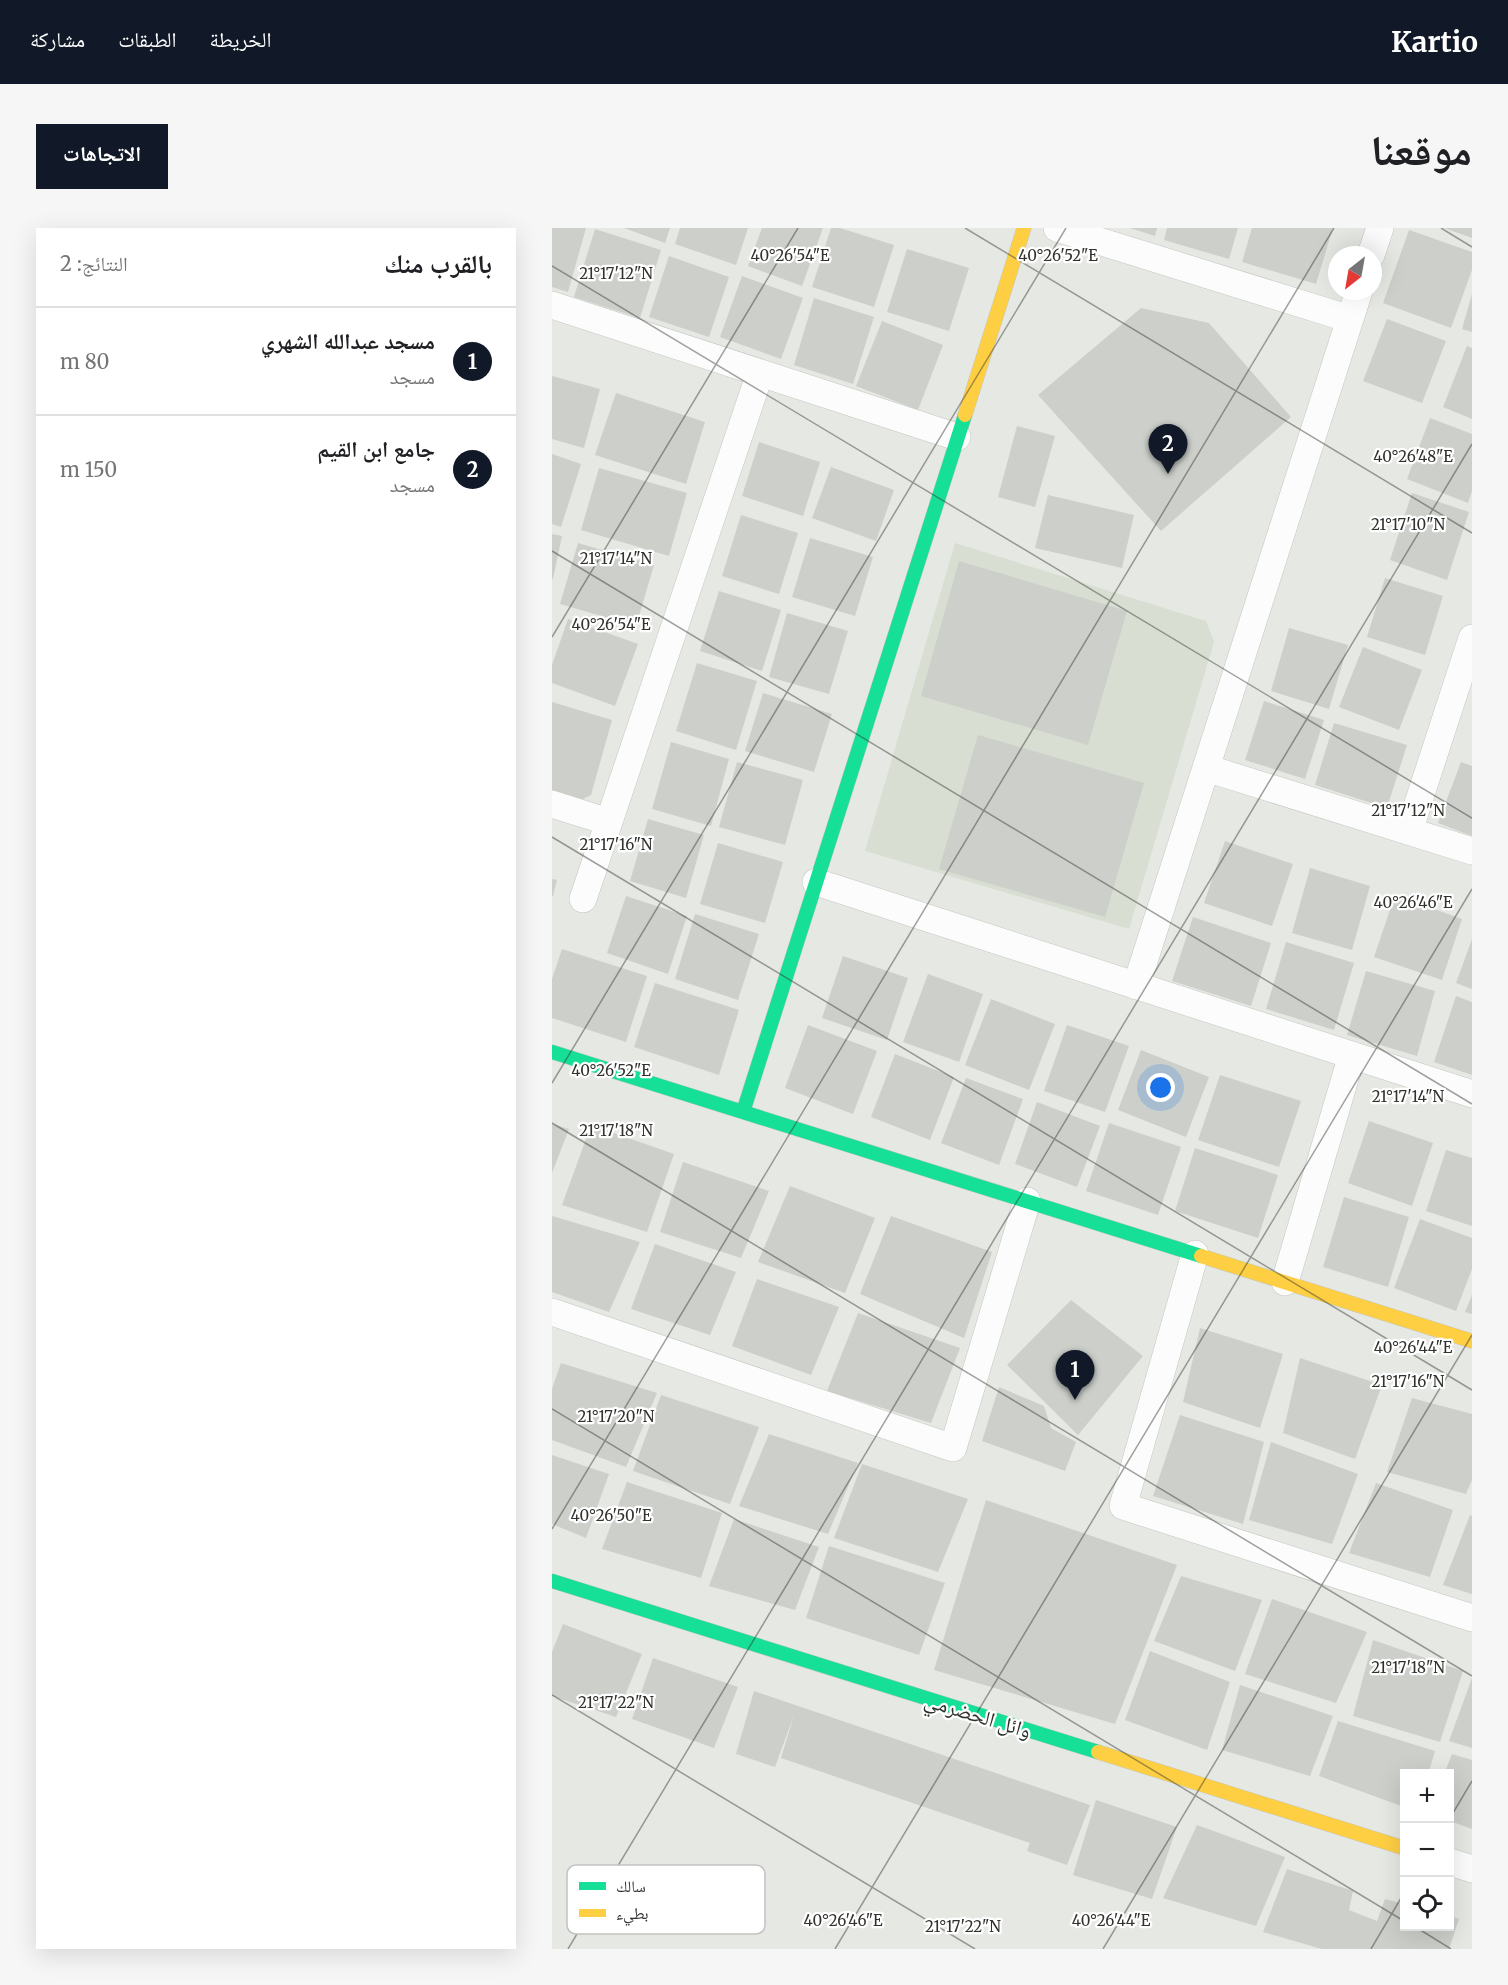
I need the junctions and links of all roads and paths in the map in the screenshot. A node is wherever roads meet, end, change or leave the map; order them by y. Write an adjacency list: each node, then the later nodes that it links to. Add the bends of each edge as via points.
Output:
1 (1024, 228): 9 (street)
2 (1057, 228): 7 (street)
3 (1380, 228): 4 (street)
4 (1374, 246)
5 (1356, 300): 7 (street)
6 (552, 305): 8 (street)
7 (1350, 319): 11 (street)
8 (760, 374): 9 (street); 13 (street)
9 (957, 437): 16 (street)
10 (1472, 638): 14 (street)
11 (1206, 768): 14 (street); 18 (street)
12 (552, 804): 13 (street)
13 (609, 822): 17 (street)
14 (1409, 831): 15 (street)
15 (1472, 851)
16 (816, 882): 18 (street); 22 (street)
17 (583, 899)
18 (1136, 986): 20 (street)
19 (552, 1052): 22 (street)
20 (1352, 1055): 21 (street); 25 (street)
21 (1472, 1094)
22 (742, 1112): 23 (street)
23 (1027, 1201): 24 (street); 26 (street, via 953,1448)
24 (1195, 1254): 25 (street); 29 (street, via 1123,1506)
25 (1285, 1282): 27 (street)
26 (552, 1312)
27 (1472, 1341)
28 (552, 1581): 30 (street, وائل الحضرمي)
29 (1472, 1618)
30 (1400, 1847)
31 (1454, 1864): 32 (street)
32 (1472, 1869)

